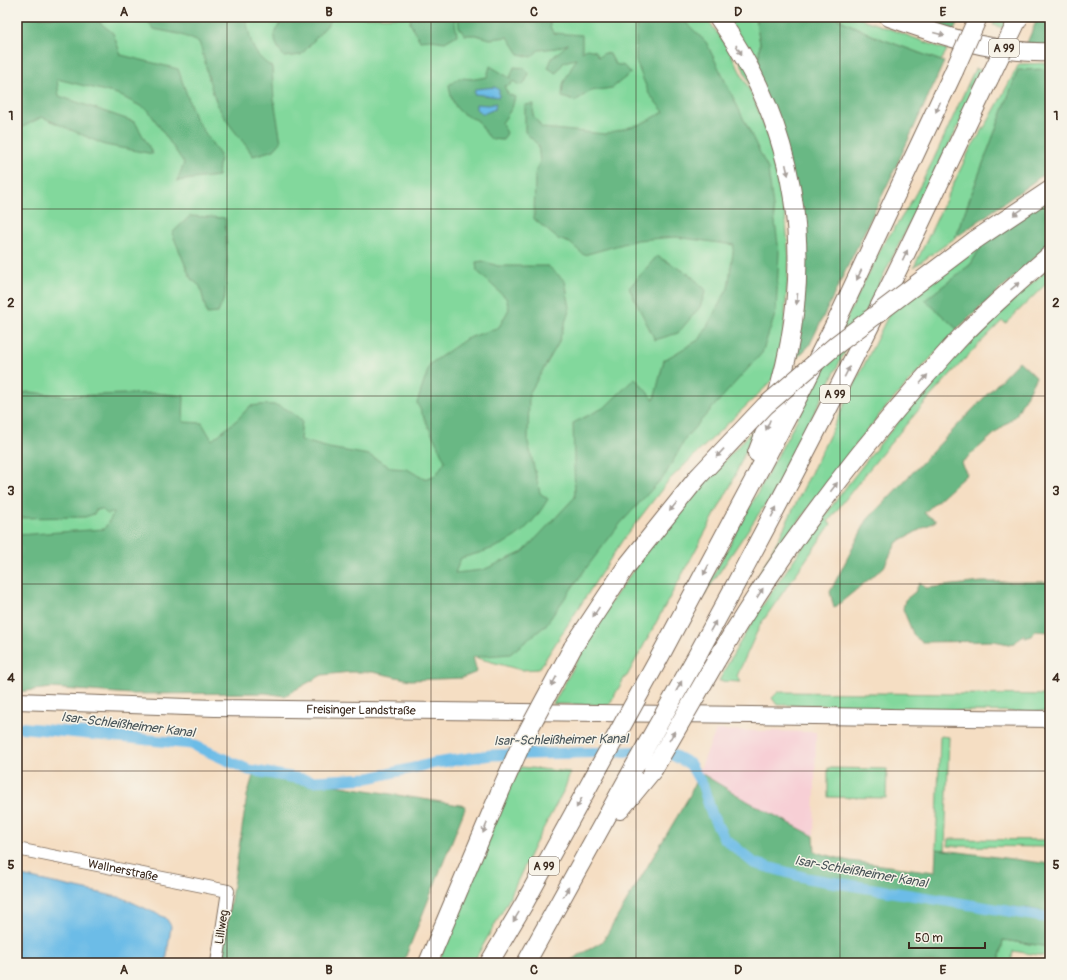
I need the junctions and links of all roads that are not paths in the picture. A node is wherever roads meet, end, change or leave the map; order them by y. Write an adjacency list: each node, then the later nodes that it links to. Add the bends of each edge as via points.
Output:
1 (718, 17): 8 (highway, one-way to 8, via 747,62 771,114 791,187 798,237 795,317 780,388 773,414 754,461 726,514)
2 (888, 17): 5 (highway, one-way to 5, via 981,45 1009,50)
3 (978, 17): 8 (highway, A 99, one-way to 8, bridge, via 839,316)
4 (1018, 18): 11 (highway, A 99, one-way to 4, bridge, via 740,577 841,383 903,260)
5 (1050, 52)
6 (1050, 190): 15 (highway, one-way to 15, bridge, via 976,240 830,349 765,406 698,477 626,567 573,647 528,731 500,792)
7 (1050, 255): 11 (highway, one-way to 7, bridge, via 653,770 716,661 797,538 855,459 959,339)
8 (724, 536): 16 (highway, A 99, one-way to 16, bridge, via 524,904)
9 (17, 700): 10 (main road, Freisinger Landstraße, via 177,707)
10 (1050, 719)
11 (594, 842): 17 (highway, A 99, one-way to 11)
12 (17, 849): 13 (street, Wallnerstraße)
13 (228, 891): 14 (street, Lillweg)
14 (216, 963)
15 (428, 963)
16 (489, 963)
17 (526, 963)

